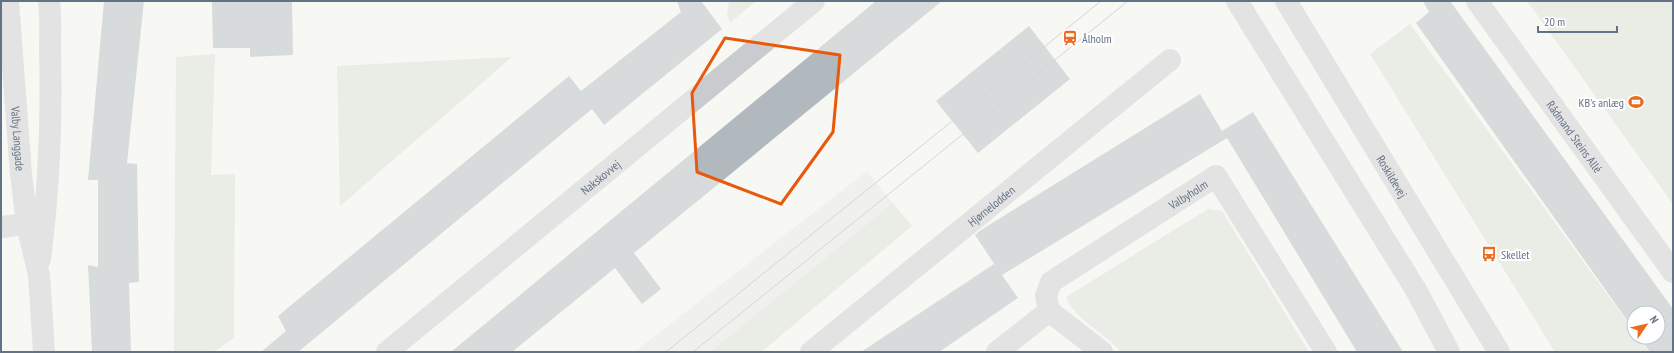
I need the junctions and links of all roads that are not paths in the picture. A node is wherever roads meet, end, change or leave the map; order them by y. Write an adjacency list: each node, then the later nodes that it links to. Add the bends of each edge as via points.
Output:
1 (8, 1): 8 (street, Valby Langgade)
2 (49, 1): 11 (street, Valby Langgade, via 51,70 48,180)
3 (814, 1): 14 (street, Nakskovvej)
4 (1237, 1): 19 (street, via 1412,284)
5 (1286, 1): 20 (street, Roskildevej)
6 (1477, 1): 10 (street, Rådmand Steins Allé)
7 (1170, 60): 15 (street, Hjørnelodden)
8 (27, 224): 9 (street); 11 (street, Valby Langgade)
9 (1, 227)
10 (1673, 272)
11 (39, 274): 13 (street, Valby Langgade)
12 (1049, 311): 16 (street); 17 (street); 18 (street, Valbyholm, via 1046,296 1051,282 1216,176)
13 (44, 352)
14 (387, 352)
15 (811, 352)
16 (997, 352)
17 (1102, 352)
18 (1326, 352)
19 (1449, 352)
20 (1499, 352)

